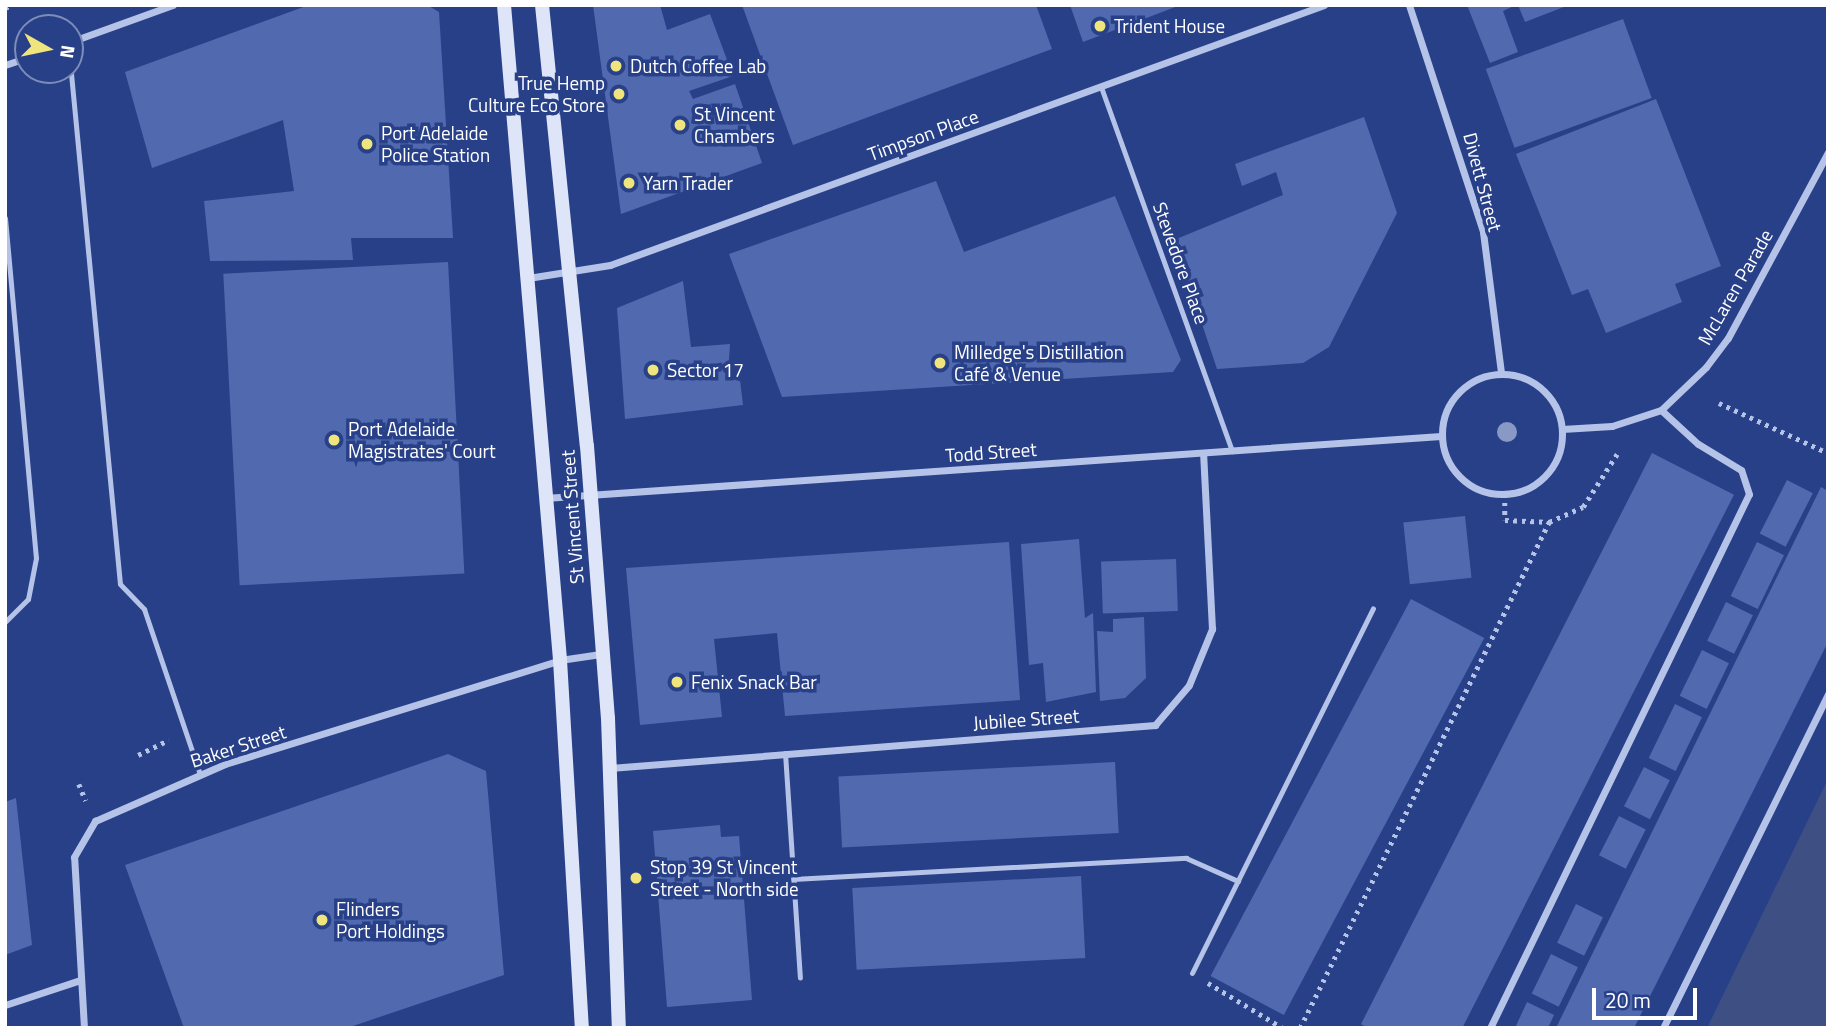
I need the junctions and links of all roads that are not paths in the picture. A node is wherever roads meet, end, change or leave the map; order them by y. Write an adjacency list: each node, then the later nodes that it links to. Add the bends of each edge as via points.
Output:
1 (173, 5): 6 (street)
2 (504, 5): 12 (main road, St Vincent Street)
3 (542, 5): 11 (main road, St Vincent Street)
4 (1324, 5): 8 (street, Timpson Place)
5 (1409, 5): 13 (street, Divett Street, via 1482,232)
6 (84, 37)
7 (72, 84): 28 (lane, via 120,584 144,608)
8 (1101, 87): 11 (street, Timpson Place, via 610,265); 17 (lane, Stevedore Place)
9 (1828, 152): 14 (street, McLaren Parade, via 1728,338)
10 (5, 218): 22 (lane, via 36,558 28,599)
11 (567, 274): 12 (street, Timpson Place); 19 (main road, St Vincent Street)
12 (528, 278): 20 (main road, St Vincent Street)
13 (1501, 373): 15 (street, via 1543,389); 16 (street, via 1462,388 1447,409)
14 (1661, 411): 15 (street, via 1612,426); 38 (street, via 1698,444 1741,470 1749,494)
15 (1562, 429): 16 (street, via 1558,455 1546,475 1505,494 1482,491 1457,475)
16 (1441, 436): 17 (street, Todd Street)
17 (1232, 451): 18 (street, Todd Street)
18 (1203, 453): 19 (street, Todd Street); 26 (street, Jubilee Street, via 1212,629 1189,685 1155,725)
19 (589, 496): 20 (street, Todd Street); 23 (main road, St Vincent Street)
20 (543, 498): 24 (main road, St Vincent Street)
21 (1373, 608): 30 (lane)
22 (5, 622)
23 (601, 654): 24 (street, Baker Street); 27 (main road, St Vincent Street)
24 (560, 660): 28 (street, Baker Street); 36 (main road, St Vincent Street)
25 (1828, 694): 39 (street)
26 (785, 753): 27 (street, Jubilee Street); 29 (lane)
27 (610, 768): 37 (main road, St Vincent Street)
28 (200, 774): 33 (street, Baker Street, via 125,803 95,821 80,839 74,857)
29 (793, 879): 30 (lane, via 1185,858); 32 (lane)
30 (1238, 881): 31 (lane)
31 (1192, 973)
32 (800, 978)
33 (80, 980): 34 (street); 35 (street, Baker Street)
34 (5, 1005)
35 (84, 1028)
36 (582, 1028)
37 (620, 1028)
38 (1490, 1028)
39 (1663, 1028)

